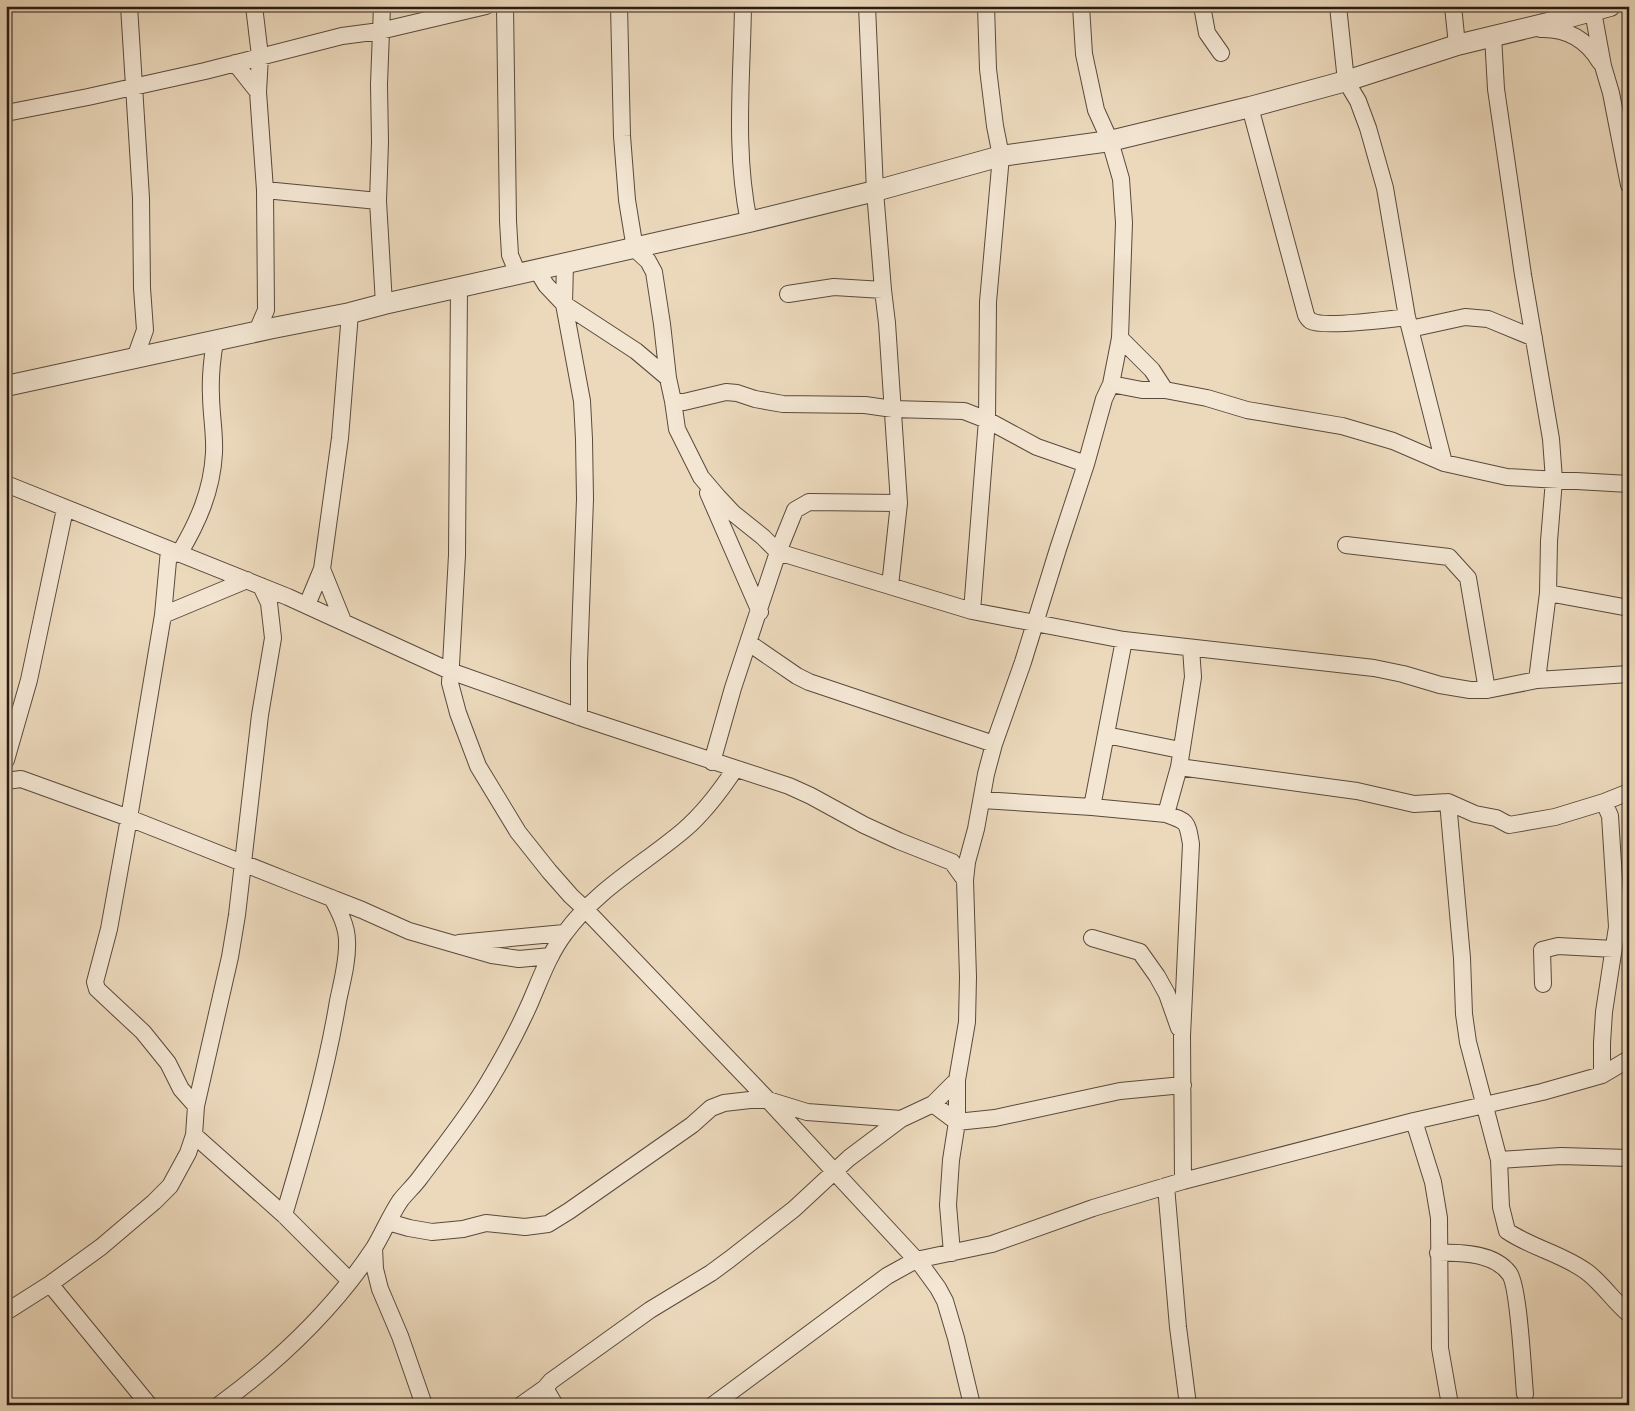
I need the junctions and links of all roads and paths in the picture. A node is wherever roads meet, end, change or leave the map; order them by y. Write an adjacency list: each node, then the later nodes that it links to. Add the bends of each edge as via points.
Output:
1 (129, 6): 24 (street)
2 (254, 6): 20 (street)
3 (382, 6): 16 (street)
4 (486, 6): 16 (street)
5 (505, 6): 38 (street, via 508,221 510,255)
6 (619, 6): 35 (street, via 622,136)
7 (743, 6): 34 (street, via 740,134 743,194)
8 (867, 6): 32 (street)
9 (986, 6): 29 (street, via 988,69)
10 (1081, 6): 28 (street, via 1084,54 1096,110)
11 (1202, 6): 19 (street, via 1207,33)
12 (1338, 6): 23 (street)
13 (1453, 6): 18 (street)
14 (1598, 8): 15 (street); 22 (street)
15 (1526, 29): 17 (street); 22 (street, via 1552,28 1568,32 1587,45)
16 (380, 31): 20 (street, via 342,36); 33 (street)
17 (1493, 36): 18 (street); 49 (street, via 1496,89)
18 (1457, 45): 23 (street)
19 (1221, 53)
20 (260, 56): 21 (street); 25 (street)
21 (235, 62): 24 (street); 25 (street)
22 (1603, 66): 30 (street)
23 (1346, 81): 26 (street); 46 (street, via 1368,128 1385,188)
24 (135, 85): 27 (street); 47 (street)
25 (258, 92): 31 (street)
26 (1250, 107): 28 (street); 46 (street, via 1306,315 1312,322 1324,324)
27 (6, 113)
28 (1110, 141): 29 (street); 48 (street, via 1121,179 1124,223)
29 (1001, 156): 32 (street); 59 (street, via 988,302)
30 (1629, 185)
31 (265, 190): 33 (street); 45 (street)
32 (875, 191): 34 (street); 40 (street)
33 (378, 201): 42 (street)
34 (749, 222): 35 (street)
35 (635, 249): 36 (street); 53 (street, via 654,272)
36 (565, 264): 37 (street); 43 (street)
37 (537, 270): 38 (street); 43 (street)
38 (518, 274): 39 (street)
39 (459, 287): 42 (street); 88 (street, via 457,535)
40 (883, 290): 41 (street, via 834,287); 58 (street)
41 (788, 294)
42 (384, 304): 44 (street)
43 (564, 304): 53 (street, via 636,351); 93 (street, via 582,401 584,439)
44 (350, 313): 45 (street); 71 (street, via 340,438)
45 (265, 323): 50 (street)
46 (1409, 323): 49 (street, via 1465,317 1488,319); 60 (street)
47 (145, 330): 51 (street); 52 (street)
48 (1120, 338): 54 (street); 56 (street, via 1152,370)
49 (1534, 338): 63 (street, via 1551,439)
50 (215, 341): 51 (street); 69 (street, via 210,385 214,436 207,496 195,527)
51 (160, 352): 52 (street)
52 (135, 358): 55 (street)
53 (668, 378): 57 (street)
54 (1111, 384): 56 (street, via 1142,390); 61 (street)
55 (6, 386)
56 (1165, 390): 60 (street, via 1247,410 1313,420 1372,434)
57 (673, 401): 58 (street, via 684,402 737,392 783,404 865,405); 62 (street, via 677,429)
58 (892, 409): 59 (street, via 964,411); 66 (street)
59 (987, 420): 61 (street, via 1036,447); 78 (street)
60 (1444, 463): 63 (street, via 1507,477)
61 (1086, 464): 82 (street)
62 (701, 477): 70 (street, via 733,513); 79 (street)
63 (1554, 480): 65 (street); 74 (street)
64 (6, 484): 67 (street)
65 (1629, 484)
66 (899, 503): 70 (street, via 809,502 795,510); 73 (street)
67 (65, 509): 69 (street); 97 (street, via 29,680)
68 (1346, 545): 92 (street, via 1449,558 1468,578)
69 (174, 552): 72 (street); 80 (street)
70 (778, 552): 73 (street); 79 (street)
71 (322, 569): 76 (street); 81 (street)
72 (254, 583): 75 (street); 80 (street); 83 (street, via 269,603)
73 (890, 586): 78 (street)
74 (1548, 593): 77 (street); 91 (street)
75 (288, 597): 76 (street); 83 (street)
76 (307, 606): 81 (street)
77 (1629, 608)
78 (972, 611): 82 (street)
79 (760, 612): 85 (street)
80 (164, 614): 108 (street)
81 (342, 621): 88 (street)
82 (1035, 622): 84 (street); 95 (street)
83 (273, 638): 111 (street, via 260,715)
84 (1124, 640): 86 (street); 94 (street)
85 (749, 643): 95 (street, via 809,682); 98 (street)
86 (1192, 648): 87 (street); 90 (street)
87 (1209, 650): 90 (street); 92 (street, via 1374,668 1440,685)
88 (450, 671): 93 (street); 114 (street, via 452,695 478,766 518,832)
89 (1629, 674): 91 (street)
90 (1193, 677): 96 (street)
91 (1537, 680): 92 (street)
92 (1487, 690)
93 (578, 717): 98 (street)
94 (1106, 735): 96 (street); 106 (street)
95 (994, 744): 103 (street)
96 (1180, 750): 99 (street)
97 (7, 758): 101 (street)
98 (712, 762): 100 (street)
99 (1179, 767): 104 (street, via 1357,791 1414,804); 107 (street)
100 (735, 769): 110 (street, via 789,786 864,825); 114 (street, via 684,829 608,887)
101 (14, 780): 108 (street)
102 (1629, 792): 105 (street)
103 (982, 800): 106 (street); 109 (street)
104 (1448, 802): 105 (street, via 1509,825 1555,817); 130 (street, via 1464,1014)
105 (1604, 802): 118 (street, via 1610,816 1617,927)
106 (1092, 806): 107 (street)
107 (1166, 814): 123 (street, via 1183,820 1188,826 1191,844)
108 (129, 818): 111 (street); 131 (street, via 109,929 95,982 98,989 153,1044 181,1089)
109 (970, 848): 110 (street); 112 (street)
110 (952, 862): 112 (street)
111 (243, 864): 113 (street); 131 (street, via 230,957)
112 (965, 880): 126 (street, via 967,1022)
113 (332, 898): 117 (street, via 409,931); 141 (street, via 344,924 347,941 343,972 317,1105)
114 (585, 909): 115 (street); 128 (street)
115 (564, 933): 117 (street); 119 (street)
116 (1092, 938): 123 (street, via 1140,952 1158,976)
117 (449, 944): 120 (street)
118 (1614, 949): 122 (street, via 1558,946 1542,950); 125 (street, via 1604,1012)
119 (551, 956): 120 (street); 121 (street)
120 (519, 959): 121 (street)
121 (538, 982): 142 (street, via 489,1081)
122 (1543, 984)
123 (1182, 1036): 127 (street)
124 (1629, 1060): 125 (street)
125 (1602, 1075): 130 (street)
126 (957, 1080): 129 (street); 134 (street)
127 (1183, 1084): 134 (street, via 1120,1091 995,1118); 139 (street)
128 (768, 1100): 132 (street, via 807,1112); 138 (street); 142 (street, via 732,1102 711,1108 692,1125 548,1224 525,1227 486,1223 432,1232)
129 (933, 1104): 132 (street); 134 (street)
130 (1485, 1104): 133 (street); 137 (street)
131 (196, 1106): 135 (street)
132 (901, 1119): 138 (street)
133 (1414, 1121): 139 (street); 145 (street, via 1433,1182 1439,1218)
134 (957, 1122): 144 (street, via 948,1205)
135 (194, 1135): 141 (street); 148 (street, via 170,1186 101,1247)
136 (1629, 1158): 137 (street, via 1561,1156)
137 (1499, 1160): 150 (street, via 1501,1207 1507,1231 1588,1273)
138 (834, 1172): 146 (street); 151 (street, via 794,1209 730,1259 606,1340)
139 (1183, 1181): 140 (street)
140 (1166, 1186): 144 (street, via 992,1244); 160 (street)
141 (284, 1215): 147 (street)
142 (388, 1222): 143 (street)
143 (374, 1248): 147 (street); 155 (street, via 380,1289)
144 (952, 1253): 146 (street)
145 (1438, 1253): 152 (street, via 1461,1252 1495,1261 1510,1274 1516,1297); 161 (street, via 1440,1348)
146 (916, 1260): 158 (street, via 887,1276); 159 (street, via 945,1300)
147 (350, 1282): 154 (street, via 298,1340)
148 (50, 1284): 149 (street); 153 (street)
149 (6, 1312)
150 (1629, 1314)
151 (545, 1388): 156 (street); 157 (street)
152 (1525, 1394)
153 (149, 1405)
154 (220, 1405)
155 (424, 1405)
156 (521, 1405)
157 (555, 1405)
158 (713, 1405)
159 (972, 1405)
160 (1188, 1405)
161 (1450, 1405)

